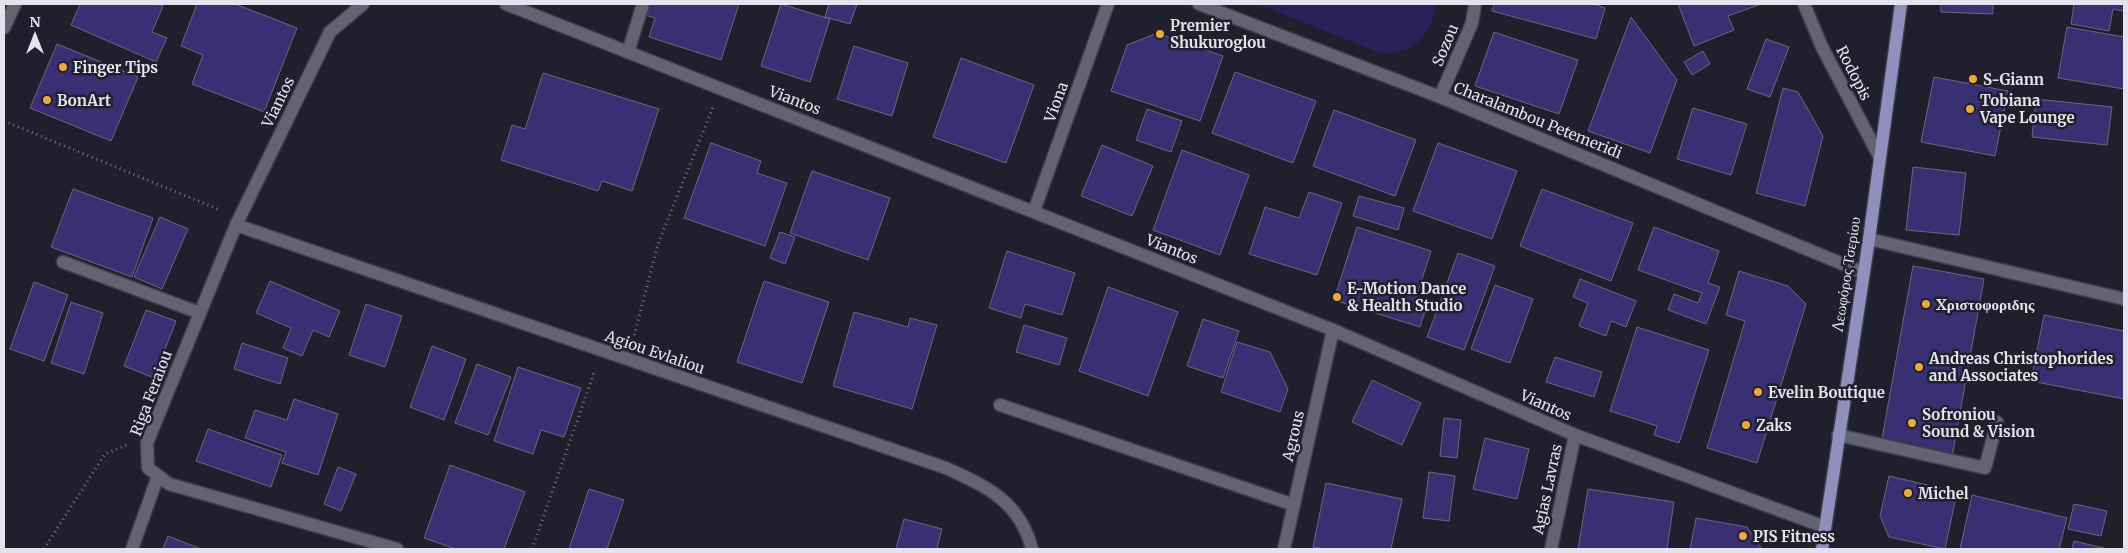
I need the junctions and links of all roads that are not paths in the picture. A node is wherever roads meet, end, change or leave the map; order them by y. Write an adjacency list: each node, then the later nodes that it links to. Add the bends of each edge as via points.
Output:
1 (15, 4): 10 (street)
2 (363, 4): 15 (street, Viantos, via 330,32)
3 (506, 4): 11 (street, Viantos)
4 (643, 4): 11 (street)
5 (1108, 4): 14 (street, Viona)
6 (1198, 4): 12 (street, Charalambou Petemeridi)
7 (1475, 4): 12 (street, Sozou, via 1472,23)
8 (1804, 4): 13 (street, Rodopis, via 1822,47)
9 (1901, 4): 13 (main road, Λεωφόρος Τσερίου)
10 (4, 28)
11 (628, 52): 14 (street, Viantos)
12 (1440, 98): 18 (street, Charalambou Petemeridi)
13 (1879, 156): 16 (main road, Λεωφόρος Τσερίου)
14 (1034, 212): 21 (street, Viantos)
15 (236, 225): 20 (street, Riga Feraiou); 31 (street, Agiou Evlaliou, via 946,468 979,483 1007,503 1027,529)
16 (1869, 239): 18 (main road, Λεωφόρος Τσερίου); 19 (street)
17 (63, 262): 20 (street)
18 (1862, 272): 25 (main road, Λεωφόρος Τσερίου)
19 (2124, 299)
20 (200, 313): 26 (street, Riga Feraiou, via 148,443 148,468)
21 (1333, 330): 24 (street, Viantos); 27 (street, Agrous)
22 (1000, 405): 27 (street)
23 (1997, 422): 25 (street, via 1985,468)
24 (1575, 436): 28 (street, Viantos); 33 (street, Agias Lavras)
25 (1838, 436): 28 (main road, Λεωφόρος Τσερίου)
26 (158, 476): 29 (street); 30 (street, via 169,484)
27 (1294, 505): 32 (street, Agrous)
28 (1825, 527): 34 (main road, Λεωφόρος Τσερίου)
29 (132, 549)
30 (397, 549)
31 (1032, 549)
32 (1284, 549)
33 (1551, 549)
34 (1822, 549)

